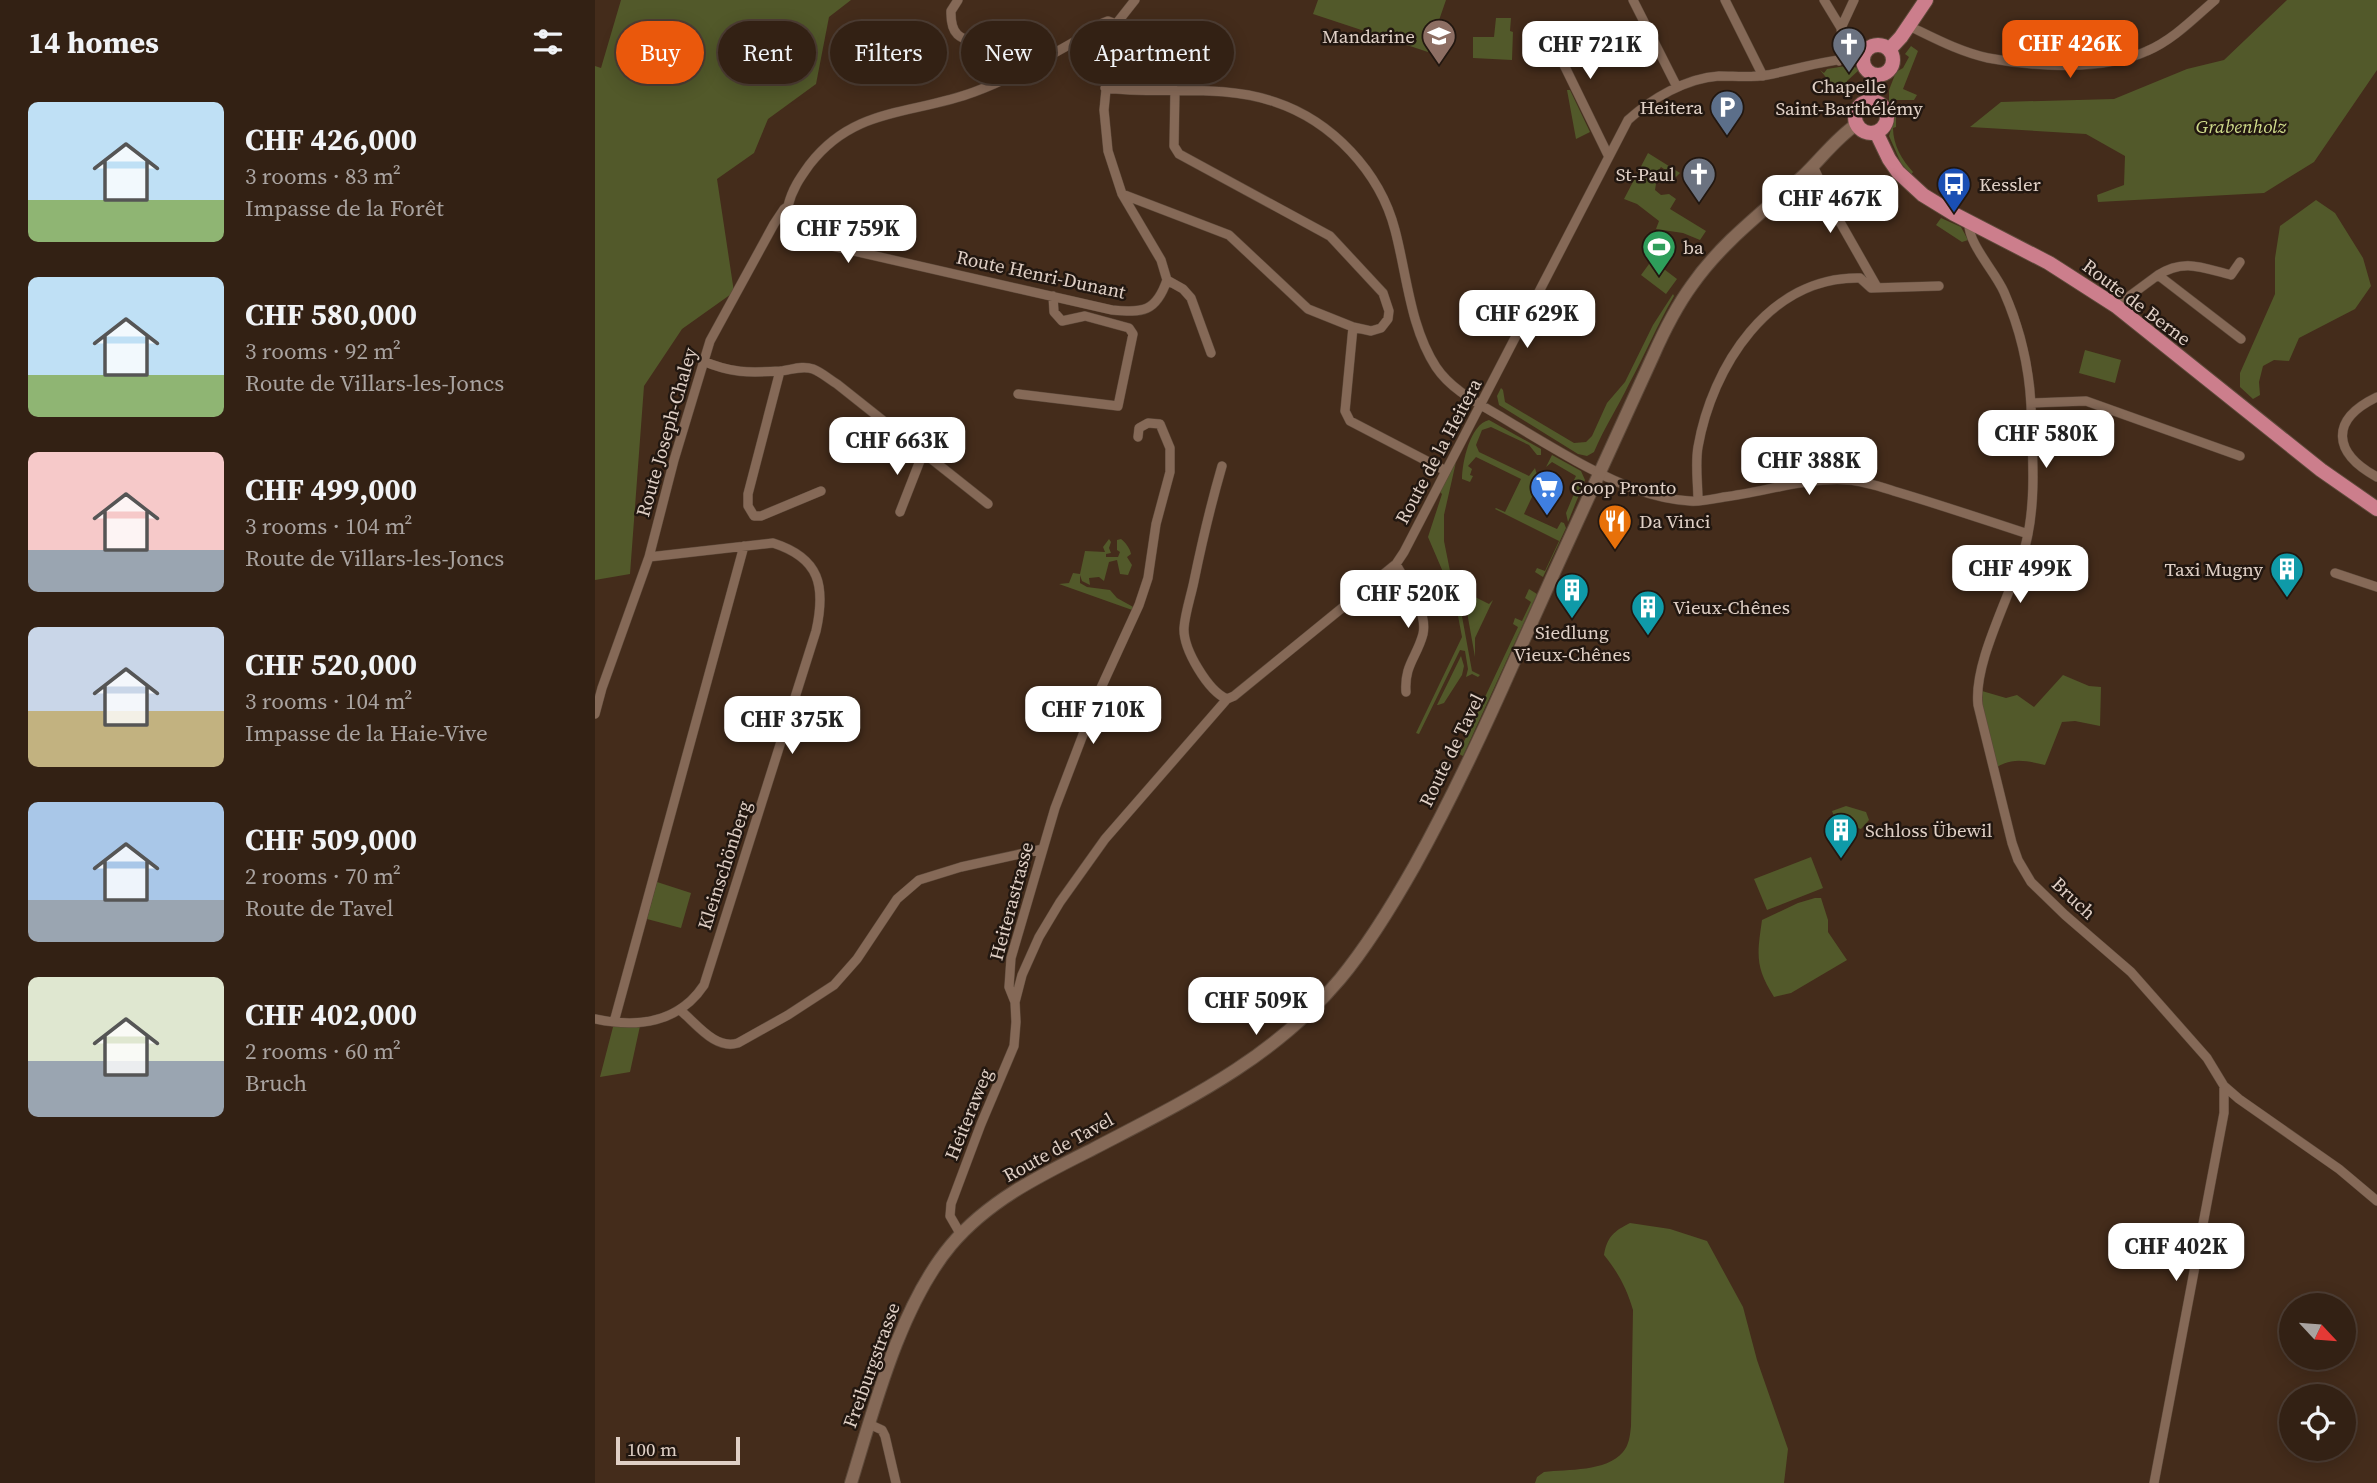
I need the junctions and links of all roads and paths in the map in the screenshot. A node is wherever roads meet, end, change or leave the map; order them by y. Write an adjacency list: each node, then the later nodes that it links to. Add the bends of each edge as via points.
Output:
1 (958, 0): 13 (street, via 951,11 953,30)
2 (1135, 0): 9 (street, Route Joseph-Chaley)
3 (1633, 0): 21 (street)
4 (1725, 0): 18 (street)
5 (1824, 0): 12 (street)
6 (1854, 0): 12 (street)
7 (1926, 0): 11 (main road)
8 (2215, 0): 11 (street, via 2178,33 2147,51 2091,64 1988,58)
9 (1118, 21)
10 (1545, 26): 27 (street)
11 (1909, 26): 14 (main road)
12 (1840, 28): 15 (street); 16 (street, via 1843,47)
13 (961, 37)
14 (1889, 50): 15 (main road, via 1878,46); 17 (main road, via 1892,65)
15 (1865, 55): 16 (street, Route de la Heitera); 17 (main road, via 1867,70)
16 (1839, 61): 18 (street, Route de la Heitera)
17 (1877, 75): 24 (main road)
18 (1763, 76): 21 (street, Route de la Heitera, via 1715,76)
19 (992, 84): 30 (street, Route Joseph-Chaley, via 849,128 822,149 791,192)
20 (1105, 84): 22 (street, Route Joseph-Chaley)
21 (1677, 87): 27 (street, Route de la Heitera, via 1646,103 1628,121)
22 (1105, 88): 23 (street); 29 (street, Route Joseph-Chaley, via 1106,140)
23 (1175, 90): 39 (street, via 1174,146 1179,154 1330,236 1383,293 1389,312 1386,324 1371,331); 47 (street, via 1215,90 1278,103 1316,121 1353,153 1391,216 1427,350 1445,379)
24 (1872, 102): 25 (main road, via 1860,106); 26 (main road, via 1887,113 1884,127)
25 (1857, 124): 26 (main road, via 1865,132); 28 (main road, Route de Tavel)
26 (1876, 132): 31 (main road, Route de Berne, via 1889,159 1910,185)
27 (1608, 155): 47 (street, Route de la Heitera)
28 (1813, 166): 36 (street); 53 (main road, Route de Tavel, via 1743,228 1692,285 1668,324)
29 (1122, 194): 34 (street, Route Joseph-Chaley, via 1161,260); 39 (street, via 1229,235 1308,309)
30 (788, 206): 37 (street, Route Henri-Dunant, via 800,232 814,241); 42 (street, Route Joseph-Chaley, via 744,277)
31 (1969, 222): 38 (main road, Route de Berne, via 2049,263); 46 (street, Bruch, via 1968,231 1999,282 2014,319)
32 (2241, 262): 33 (street, via 2231,275 2183,264)
33 (2158, 275): 38 (street); 40 (street)
34 (1167, 280): 37 (street, Route Henri-Dunant, via 1157,301 1143,310 1112,310); 41 (street, via 1191,298)
35 (1939, 286): 36 (street)
36 (1877, 287): 56 (street, via 1871,288 1860,278 1826,282 1785,298 1760,319 1728,366 1708,408 1697,450)
37 (1053, 296): 44 (street, via 1054,312 1062,321 1085,316 1129,328 1133,334 1118,407)
38 (2116, 306): 58 (main road, Route de Berne, via 2328,477)
39 (1353, 327): 52 (street, via 1345,411 1350,421)
40 (2241, 339)
41 (1211, 353)
42 (703, 361): 43 (street, via 726,371); 62 (street, Route Joseph-Chaley)
43 (780, 371): 49 (street, via 814,369); 55 (street, via 748,506 754,516 761,516)
44 (1018, 394)
45 (2377, 397): 54 (street, via 2359,406 2347,420 2342,437 2346,453)
46 (2031, 403): 50 (street, via 2085,401); 60 (street, Bruch)
47 (1481, 406): 52 (street, Route de la Heitera); 53 (street)
48 (1138, 437): 70 (street, Heiterastrasse, via 1139,428 1160,424 1170,449 1170,472 1150,568 1139,605 1078,746)
49 (923, 453): 57 (street); 59 (street)
50 (2239, 456)
51 (1222, 466): 68 (street, via 1184,629 1189,653 1215,691)
52 (1446, 471): 63 (street, Route de la Heitera)
53 (1599, 473): 56 (street, via 1649,494); 79 (main road, Route de Tavel, via 1439,819 1385,915 1342,976 1294,1027 1241,1068 1024,1184)
54 (2377, 477)
55 (821, 491)
56 (1698, 501): 60 (street, via 1804,482 1852,480)
57 (988, 504)
58 (2377, 509)
59 (900, 512)
60 (2028, 534): 75 (street, Bruch, via 1982,667 1978,692 2012,843 2025,873 2146,988 2207,1058)
61 (744, 546): 62 (street, Kleinschönberg); 72 (street, Kleinschönberg, via 773,543 805,559 820,587 821,611 704,985); 74 (street)
62 (649, 557): 66 (street)
63 (1395, 564): 67 (street, via 1417,604 1423,632 1407,667); 68 (street, Route de la Heitera)
64 (2335, 573): 65 (street)
65 (2377, 587)
66 (598, 687): 69 (street)
67 (1405, 692)
68 (1227, 699): 71 (street, Heiterastrasse, via 1105,839 1060,902 1029,956)
69 (595, 714)
70 (1043, 849): 71 (street, Heiterastrasse, via 1011,958 1009,987); 72 (street, via 919,880 897,899 834,985 738,1044 717,1042)
71 (1015, 1002): 79 (street, Heiteraweg, via 1014,1046 951,1204 951,1221)
72 (681, 1010): 74 (street, Kleinschönberg, via 665,1018)
73 (595, 1019): 74 (street, Kleinschönberg)
74 (614, 1022)
75 (2224, 1086): 76 (street); 77 (street)
76 (2239, 1099): 77 (street); 78 (street)
77 (2224, 1113): 84 (street)
78 (2377, 1201)
79 (961, 1235): 80 (main road, Route de Tavel)
80 (936, 1265): 81 (main road, Freiburgstrasse, via 908,1314)
81 (869, 1424): 82 (main road, Freiburgstrasse); 83 (street, via 883,1432)
82 (851, 1483)
83 (896, 1483)
84 (2154, 1483)

